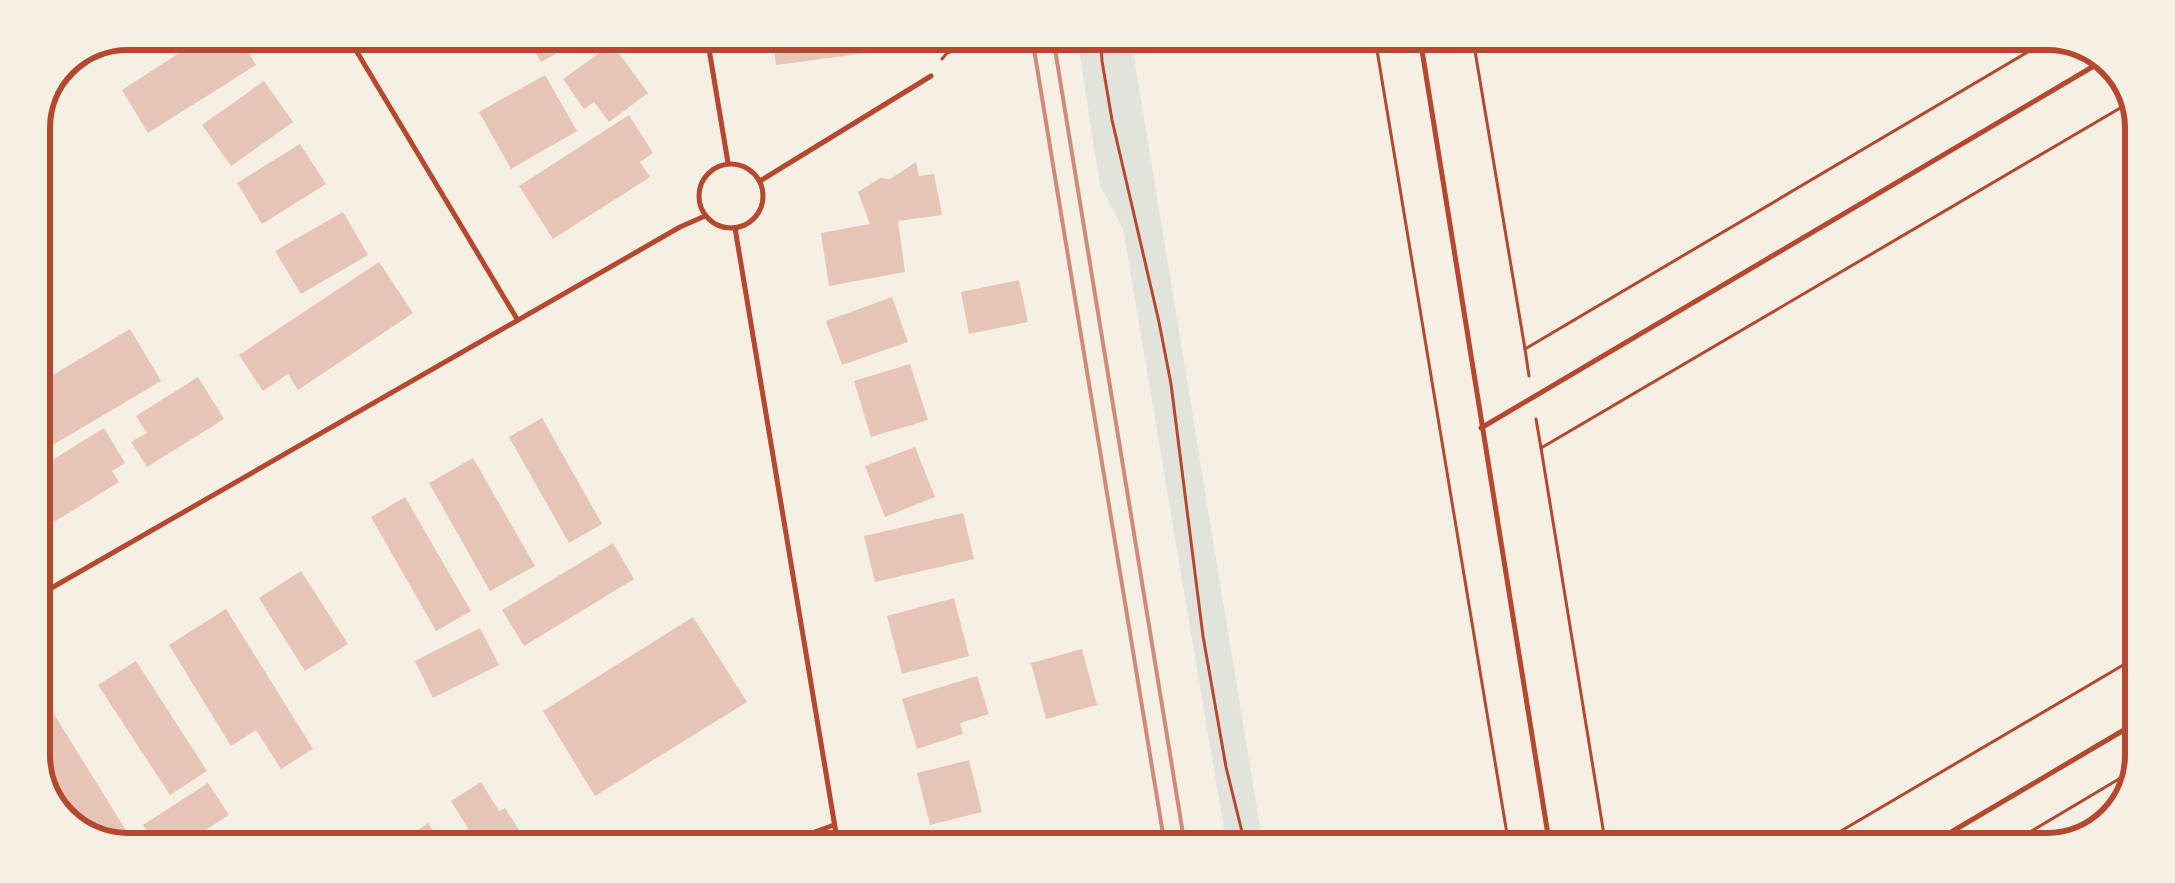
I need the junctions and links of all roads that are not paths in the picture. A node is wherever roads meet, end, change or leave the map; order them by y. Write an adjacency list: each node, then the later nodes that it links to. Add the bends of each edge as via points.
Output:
1 (356, 50): 10 (street)
2 (709, 50): 6 (street)
3 (1422, 50): 11 (street)
4 (2094, 66): 11 (street)
5 (931, 76): 7 (street)
6 (728, 163): 7 (street, via 747,167); 8 (street, via 718,165 705,176 699,204)
7 (760, 181): 9 (street, via 764,194 759,214 748,224)
8 (705, 216): 9 (street, via 724,227); 10 (street)
9 (735, 228): 14 (street)
10 (517, 319): 12 (street)
11 (1481, 428): 17 (street)
12 (50, 589)
13 (2125, 730): 18 (street)
14 (834, 825): 15 (street); 16 (street)
15 (811, 833)
16 (835, 833)
17 (1548, 833)
18 (1951, 833)

